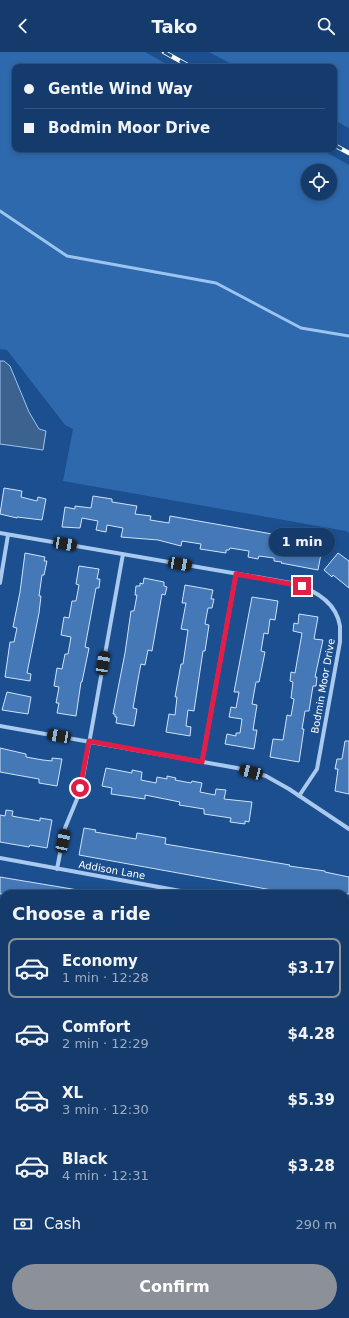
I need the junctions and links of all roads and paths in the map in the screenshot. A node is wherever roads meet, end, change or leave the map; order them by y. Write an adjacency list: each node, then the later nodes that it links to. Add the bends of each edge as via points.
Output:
1 (0, 533): 2 (street, Bodmin Moor Drive)
2 (8, 535): 3 (street, Bodmin Moor Drive); 5 (street)
3 (123, 554): 4 (street, Bodmin Moor Drive); 7 (street)
4 (236, 574): 8 (street); 9 (street, Bodmin Moor Drive, via 302,586 327,601 335,612 340,626 340,642 317,769)
5 (0, 583)
6 (0, 726): 7 (street)
7 (89, 741): 8 (street); 12 (street, via 83,777 66,828)
8 (202, 762): 9 (street, via 266,776)
9 (299, 796): 10 (street)
10 (349, 829)
11 (0, 858): 12 (street, Addison Lane)
12 (57, 869): 13 (street, Addison Lane)
13 (175, 890)

